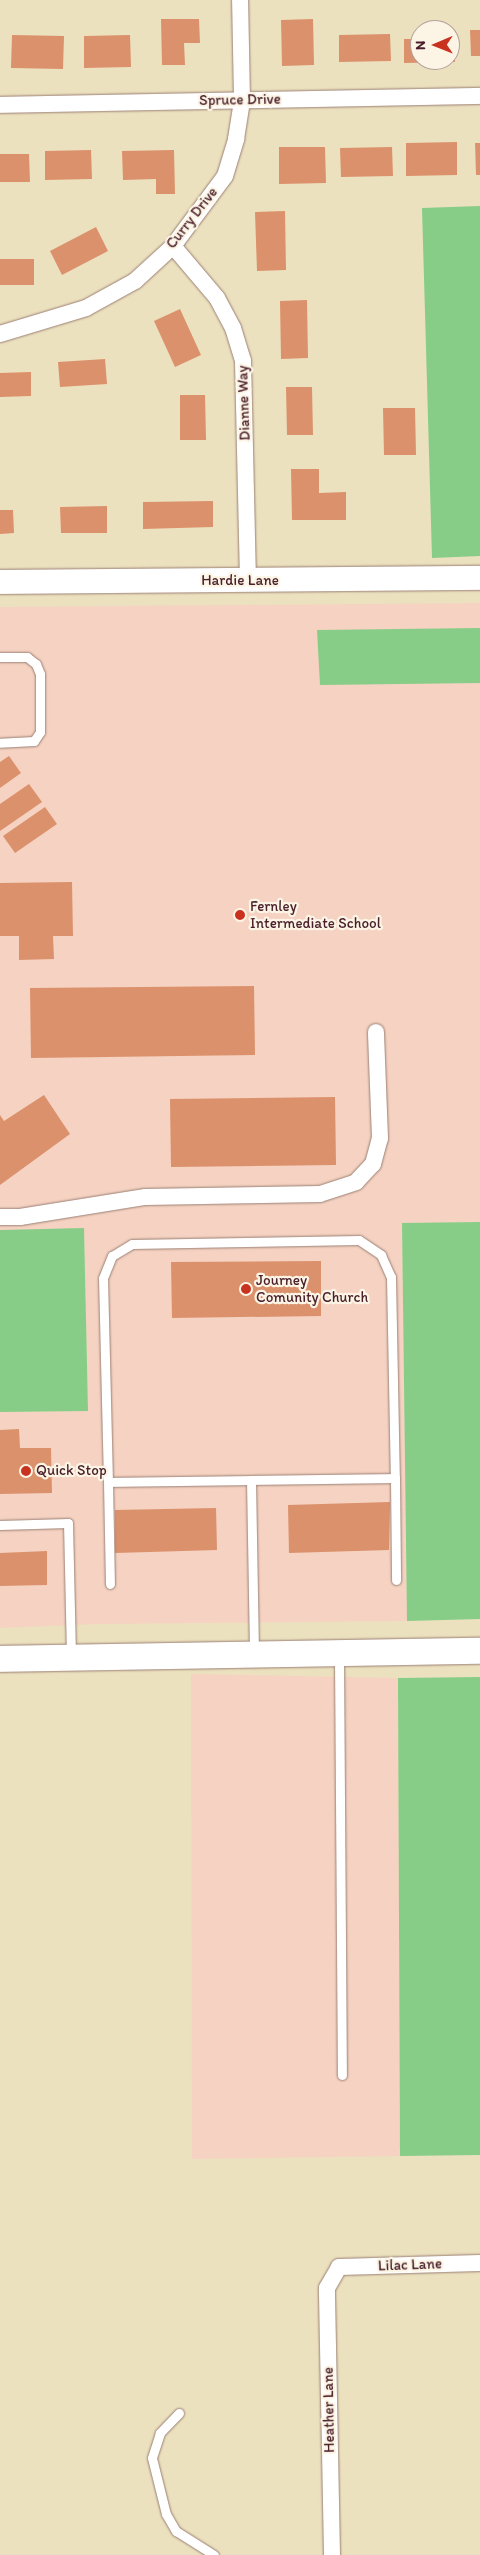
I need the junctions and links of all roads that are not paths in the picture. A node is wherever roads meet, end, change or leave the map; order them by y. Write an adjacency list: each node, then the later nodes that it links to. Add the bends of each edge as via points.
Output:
1 (240, 0): 3 (street, Curry Drive)
2 (480, 96): 3 (street, Spruce Drive)
3 (242, 100): 4 (street, Spruce Drive); 5 (street, Curry Drive, via 236,139 225,176)
4 (0, 105)
5 (173, 246): 6 (street, Curry Drive, via 135,281 86,308); 8 (street, Dianne Way, via 217,298 233,328 243,361)
6 (0, 334)
7 (480, 578): 8 (street, Hardie Lane)
8 (248, 581): 9 (street, Hardie Lane)
9 (0, 582)
10 (0, 656): 11 (lane, via 27,657 36,664 40,674 40,732 34,741)
11 (0, 742)
12 (376, 1032): 13 (street, via 380,1138 373,1164 356,1182 320,1194 145,1197 20,1217)
13 (0, 1217)
14 (395, 1478): 15 (lane); 16 (lane, via 391,1277 381,1255 359,1240 132,1244 112,1256 103,1278); 18 (lane)
15 (251, 1480): 16 (lane); 22 (lane)
16 (108, 1482): 19 (lane)
17 (0, 1525): 23 (lane, via 68,1523)
18 (396, 1580)
19 (110, 1584)
20 (480, 1651): 21 (main road)
21 (339, 1653): 22 (main road); 25 (lane)
22 (254, 1655): 23 (main road)
23 (71, 1658): 24 (main road)
24 (0, 1659)
25 (342, 2075)
26 (480, 2264): 27 (street, Lilac Lane)
27 (339, 2267): 30 (street, Heather Lane, via 327,2288)
28 (179, 2412): 29 (lane, via 160,2433 152,2458 166,2514 176,2531)
29 (214, 2555)
30 (332, 2555)

